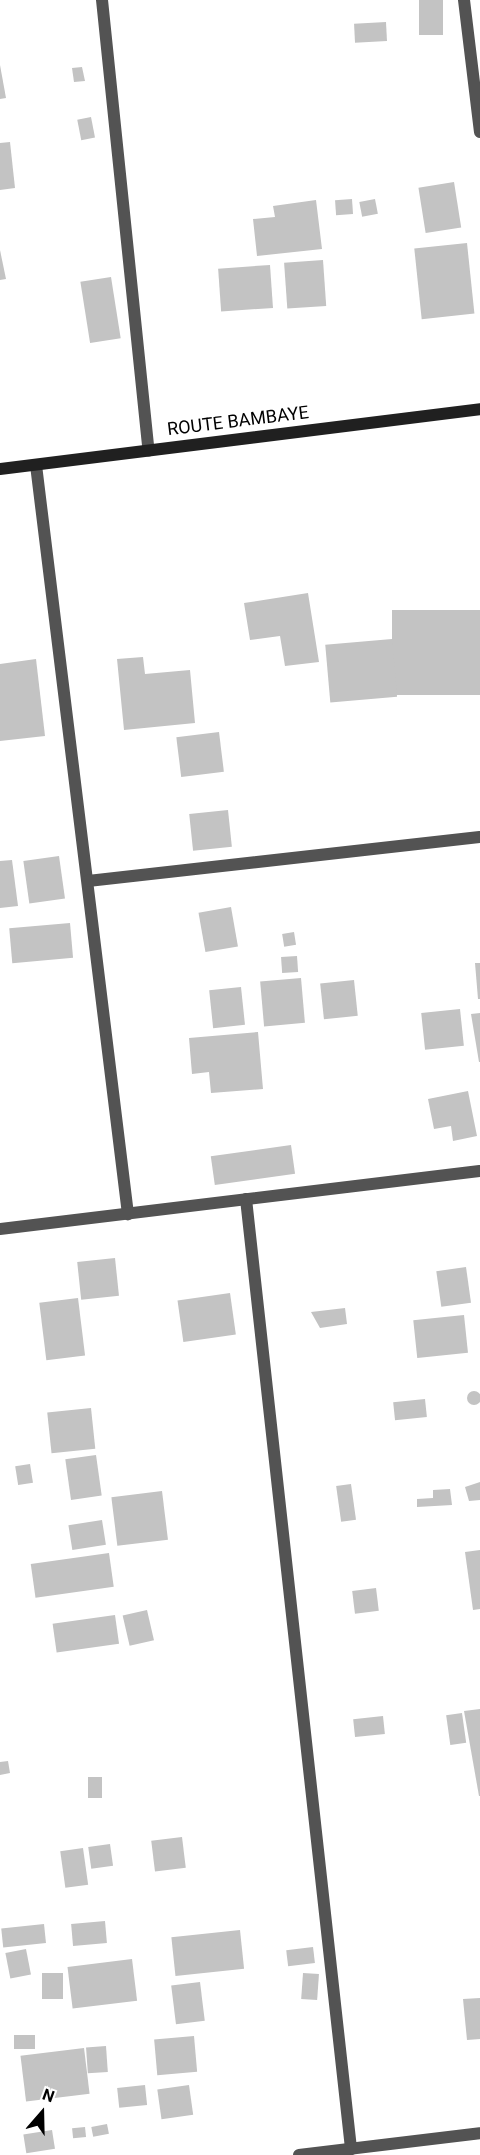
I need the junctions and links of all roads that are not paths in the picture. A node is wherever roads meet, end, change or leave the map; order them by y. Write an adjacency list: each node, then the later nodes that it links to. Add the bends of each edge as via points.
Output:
1 (102, 0): 5 (street)
2 (464, 0): 3 (street)
3 (480, 132)
4 (480, 409): 5 (street, ROUTE BAMBAYE)
5 (149, 451): 6 (street, ROUTE BAMBAYE)
6 (36, 465): 7 (street, ROUTE BAMBAYE); 9 (street)
7 (0, 469)
8 (480, 837): 9 (street)
9 (88, 881): 12 (street)
10 (480, 1171): 11 (street)
11 (246, 1199): 12 (street); 15 (street)
12 (128, 1214): 13 (street)
13 (0, 1229)
14 (480, 2133): 15 (street)
15 (351, 2149): 16 (street)
16 (299, 2155)

